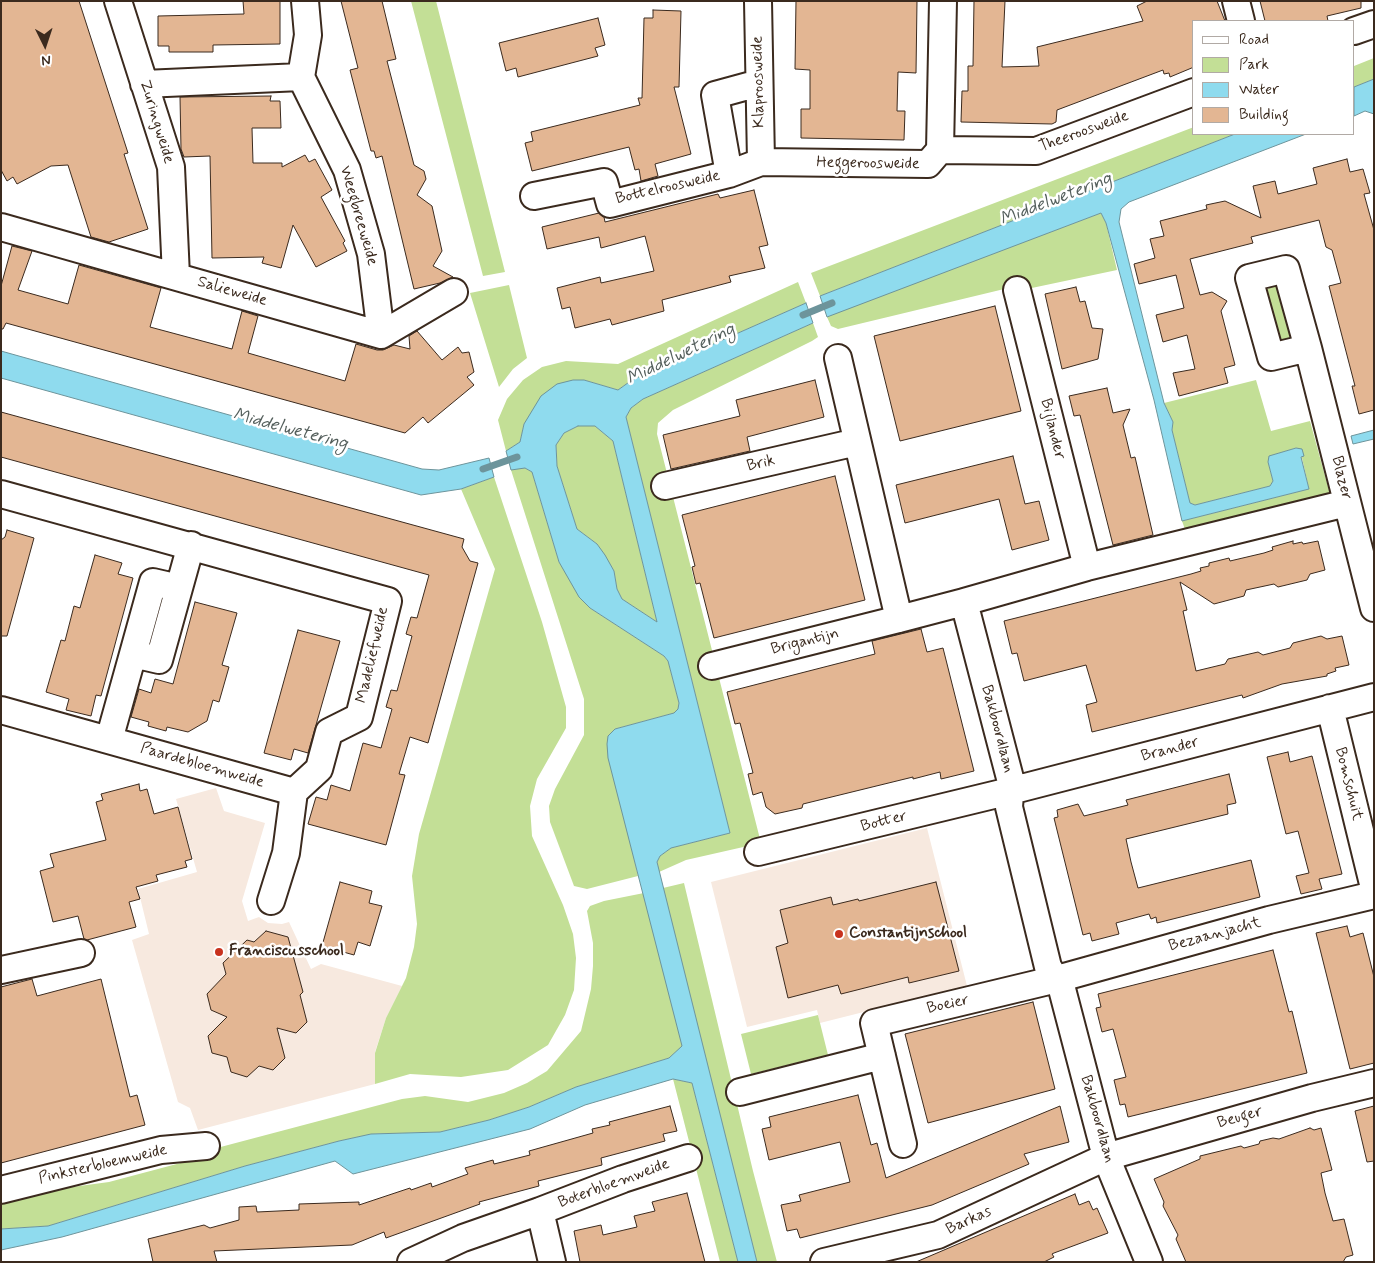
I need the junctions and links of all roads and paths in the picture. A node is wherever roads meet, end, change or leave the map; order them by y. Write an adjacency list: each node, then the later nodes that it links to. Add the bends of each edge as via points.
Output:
1 (118, 1): 11 (street, Zuringweide)
2 (305, 1): 9 (street, via 308,35)
3 (758, 1): 10 (street, Klaproosweide)
4 (943, 1): 13 (street, Heggeroosweide)
5 (1236, 1): 6 (street)
6 (1241, 20)
7 (1374, 24): 8 (street)
8 (1355, 31)
9 (301, 76): 11 (street); 21 (street, Weegbreeweide, via 347,170 371,254)
10 (759, 83): 14 (street, Klaproosweide); 15 (street, Bottelroosweide, via 715,95)
11 (144, 84): 18 (street, Zuringweide, via 170,167)
12 (1192, 93): 13 (street, Theeroosweide, via 1036,151)
13 (940, 150): 14 (street, Heggeroosweide, via 928,164)
14 (761, 162): 15 (street, Bottelroosweide)
15 (729, 174): 16 (street, Bottelroosweide, via 610,204 604,182)
16 (534, 196)
17 (1, 228): 18 (street, Salieweide)
18 (176, 276): 21 (street, Salieweide)
19 (1017, 290): 29 (street, Bijlander)
20 (454, 292): 21 (street)
21 (381, 334)
22 (1308, 348): 27 (street, Blazer)
23 (838, 358): 24 (street)
24 (857, 442): 25 (street, Brik); 32 (street)
25 (665, 486)
26 (1, 494): 28 (street, Madeliefweide)
27 (1347, 503): 29 (street); 31 (street, Blazer)
28 (191, 545): 37 (street, via 159,660 133,654); 39 (street, Madeliefweide, via 388,601 359,717 329,732 319,769)
29 (1087, 567): 30 (street)
30 (964, 602): 32 (street); 38 (street, Bakboordlaan, via 1011,782)
31 (1374, 608)
32 (899, 619): 33 (street, Brigantijn)
33 (712, 666)
34 (1374, 698): 35 (street, Brander)
35 (1330, 708): 38 (street, Brander); 41 (street, Bomschuit)
36 (1, 710): 37 (street, Paardebloemweide)
37 (110, 740): 39 (street, Paardebloemweide)
38 (1010, 791): 40 (street, Botter); 46 (street, Bakboordlaan, via 1009,807 1048,967)
39 (294, 792): 43 (street, via 286,853)
40 (758, 852)
41 (1374, 888)
42 (1374, 895): 46 (street, Bezaanjacht, via 1269,920)
43 (271, 901)
44 (81, 953): 45 (street)
45 (1, 970)
46 (1057, 979): 47 (street, Boeier, via 874,1022); 52 (street, Bakboordlaan)
47 (882, 1056): 49 (street); 50 (street, Boeier)
48 (1374, 1083): 52 (street, Beuger)
49 (740, 1092)
50 (903, 1144)
51 (206, 1146): 54 (street, Pinksterbloemweide, via 161,1150)
52 (1106, 1157): 58 (street, Barkas, via 938,1235); 59 (street, Bakboordlaan)
53 (688, 1158): 55 (street, Boterbloemweide, via 623,1178)
54 (1, 1190)
55 (540, 1211): 56 (street, Boterbloemweide, via 463,1238); 57 (street, Boterbloemweide)
56 (411, 1262)
57 (552, 1262)
58 (824, 1262)
59 (1150, 1262)

